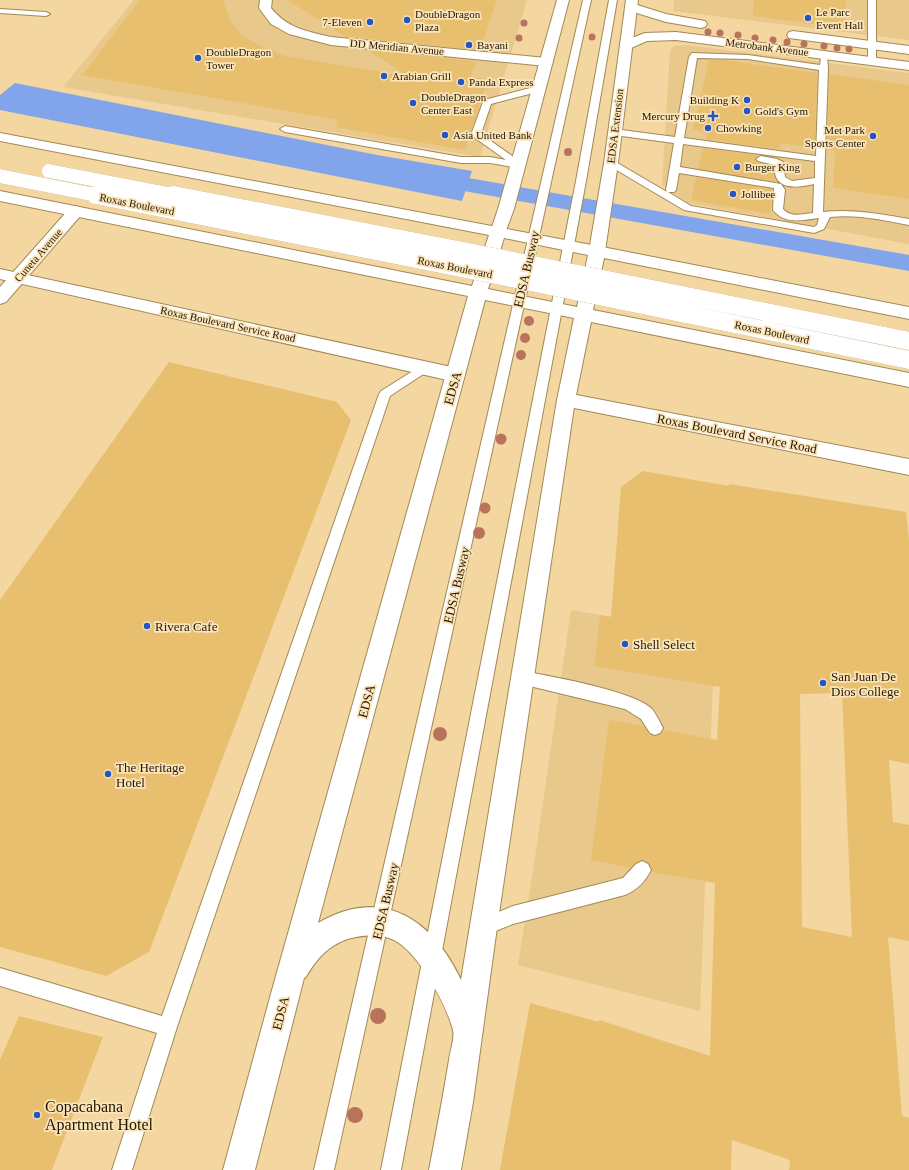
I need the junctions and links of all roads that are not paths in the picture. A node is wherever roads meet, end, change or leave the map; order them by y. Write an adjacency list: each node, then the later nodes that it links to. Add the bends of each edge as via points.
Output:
1 (266, 0): 16 (main road, DD Meridian Avenue, via 265,8 275,21 293,31 331,41)
2 (563, 0): 16 (main road)
3 (587, 0): 37 (lane, EDSA Busway)
4 (613, 0): 38 (lane)
5 (872, 0): 12 (lane)
6 (632, 4): 9 (main road, Metrobank Avenue, via 648,14 675,21); 11 (main road, EDSA Extension)
7 (0, 11): 8 (lane)
8 (46, 14)
9 (717, 26)
10 (779, 34): 12 (main road, Metrobank Avenue)
11 (626, 45): 14 (main road, Metrobank Avenue, via 645,37 676,36); 20 (main road, EDSA Extension)
12 (872, 45): 13 (main road, Metrobank Avenue); 15 (lane)
13 (909, 50)
14 (824, 61): 15 (main road, Metrobank Avenue); 22 (lane, via 695,55); 23 (lane)
15 (872, 61): 17 (main road, Metrobank Avenue)
16 (546, 62): 18 (main road)
17 (909, 66)
18 (538, 89): 26 (main road); 26 (lane, via 486,102 476,135)
19 (284, 129): 26 (lane, via 461,160 490,160)
20 (614, 132): 22 (lane); 25 (main road, EDSA Extension)
21 (0, 137): 32 (main road)
22 (678, 144): 23 (lane); 27 (lane); 29 (lane, via 774,161 780,164 779,176 787,182 801,184)
23 (820, 159): 29 (lane)
24 (0, 161): 51 (main road, Roxas Boulevard, bridge)
25 (611, 164): 34 (lane, via 688,208 814,230 820,229 823,225); 39 (main road, EDSA Extension)
26 (517, 168): 36 (main road)
27 (674, 169): 30 (lane); 34 (lane, via 774,185 780,187 778,210 784,216 798,218)
28 (0, 176): 52 (main road, Roxas Boulevard, bridge)
29 (820, 180): 34 (lane)
30 (671, 190)
31 (0, 196): 33 (main road)
32 (348, 203): 36 (main road); 40 (main road, via 356,212 359,223 356,234 336,253)
33 (76, 211): 40 (main road); 43 (main road, Cuneta Avenue)
34 (821, 215): 35 (lane, via 872,215)
35 (909, 222)
36 (498, 233): 37 (main road); 44 (main road, EDSA)
37 (533, 239): 38 (main road); 46 (lane, EDSA Busway)
38 (569, 246): 39 (main road); 47 (lane)
39 (597, 251): 41 (main road); 49 (main road)
40 (320, 260): 44 (main road)
41 (704, 272): 48 (main road); 50 (main road, via 686,274 670,280 661,290 658,302 662,315 673,326)
42 (0, 274): 43 (main road, Roxas Boulevard Service Road)
43 (18, 278): 45 (main road, Cuneta Avenue); 53 (main road, Roxas Boulevard Service Road)
44 (478, 293): 46 (main road); 54 (main road, EDSA)
45 (0, 298)
46 (519, 301): 47 (main road); 61 (lane, EDSA Busway)
47 (556, 309): 49 (main road); 63 (lane)
48 (909, 313)
49 (583, 314): 50 (main road); 56 (main road)
50 (690, 336): 55 (main road)
51 (909, 341)
52 (909, 360)
53 (424, 368): 54 (main road, Roxas Boulevard Service Road); 66 (lane, via 385,394)
54 (456, 376): 65 (main road, EDSA)
55 (909, 380)
56 (566, 400): 57 (main road, Roxas Boulevard Service Road); 58 (main road)
57 (909, 467)
58 (522, 678): 59 (lane, via 629,703 646,714); 62 (main road)
59 (655, 728)
60 (642, 870): 62 (lane, via 625,886 513,915)
61 (381, 921): 63 (main road, via 401,927 419,939); 65 (main road, via 358,921 334,928 314,943 297,964); 70 (lane, EDSA Busway)
62 (483, 927): 67 (main road)
63 (433, 956): 67 (main road, via 444,975); 71 (lane)
64 (0, 977): 66 (lane)
65 (286, 990): 69 (main road, EDSA)
66 (168, 1027): 68 (lane)
67 (468, 1033): 72 (main road)
68 (122, 1170)
69 (239, 1170)
70 (324, 1170)
71 (391, 1170)
72 (446, 1170)

